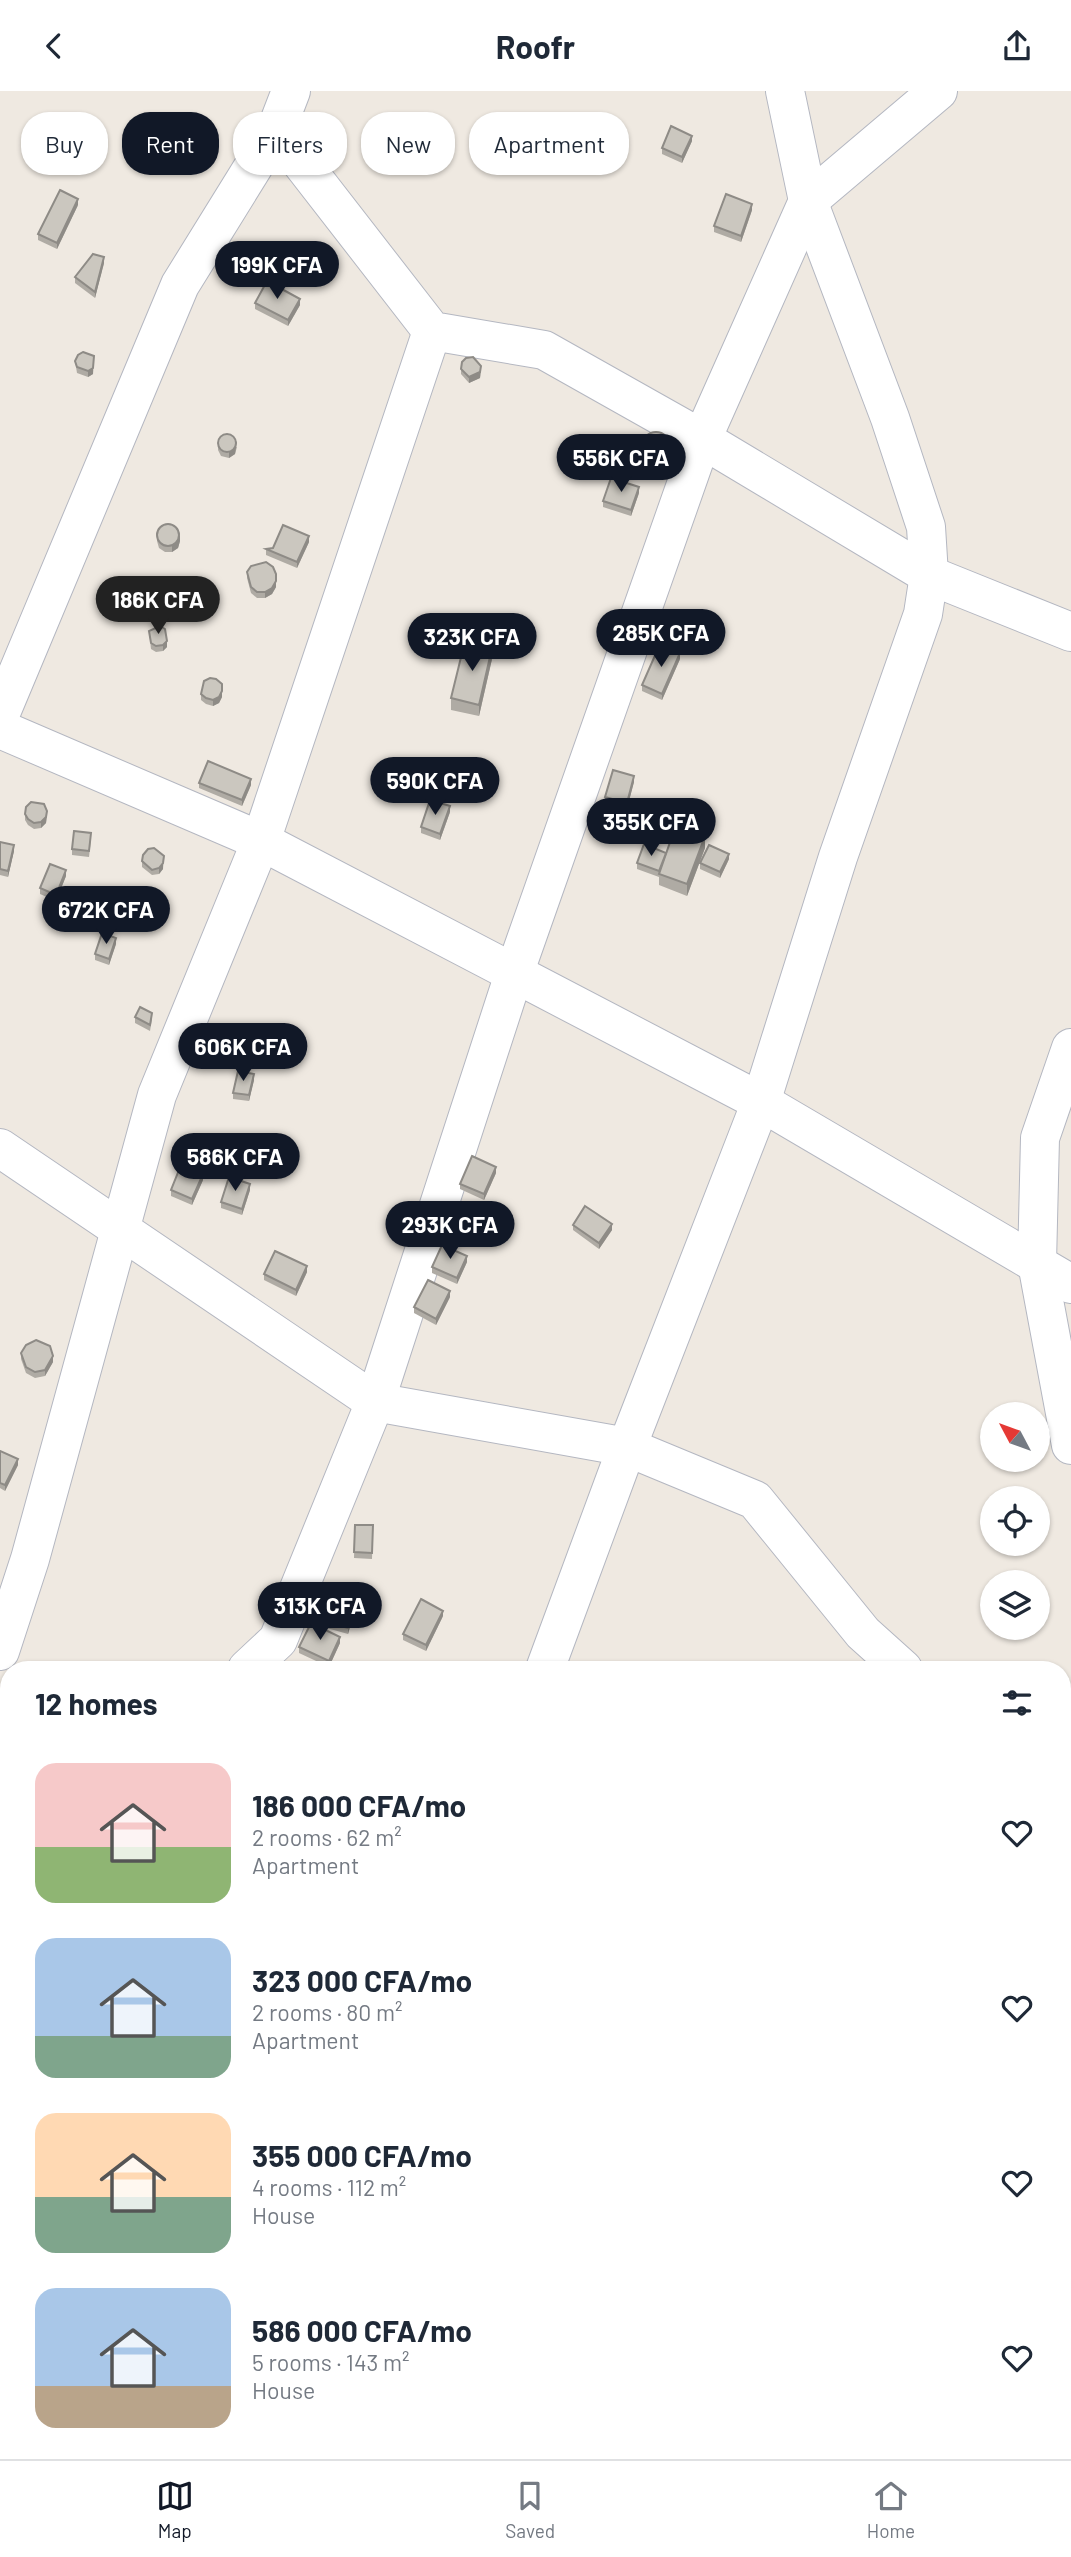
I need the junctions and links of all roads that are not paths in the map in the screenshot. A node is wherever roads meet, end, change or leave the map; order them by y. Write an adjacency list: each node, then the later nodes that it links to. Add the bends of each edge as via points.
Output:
1 (291, 91): 4 (street)
2 (785, 91): 7 (street)
3 (938, 91): 7 (street)
4 (283, 112)
5 (248, 175): 12 (street, via 180,285)
6 (311, 175): 8 (street)
7 (808, 201): 9 (street); 10 (street, via 926,527)
8 (432, 331): 9 (street, via 544,350); 14 (street)
9 (702, 439): 10 (street); 15 (street)
10 (929, 575): 11 (street); 17 (street, via 923,614 838,857)
11 (1071, 632)
12 (0, 715)
13 (0, 729): 14 (street)
14 (261, 841): 15 (street); 19 (street, via 157,1095)
15 (514, 974): 17 (street); 22 (street)
16 (1071, 1048): 20 (street, via 1040,1138)
17 (761, 1102): 20 (street); 24 (street)
18 (0, 1148): 19 (street)
19 (120, 1230): 22 (street); 25 (street, via 30,1559)
20 (1037, 1263): 21 (street); 23 (street)
21 (1071, 1284)
22 (375, 1402): 24 (street); 26 (street, via 278,1640)
23 (1071, 1445)
24 (627, 1447): 27 (street); 28 (street, via 755,1500 863,1633)
25 (0, 1651)
26 (256, 1661)
27 (548, 1661)
28 (894, 1661)

